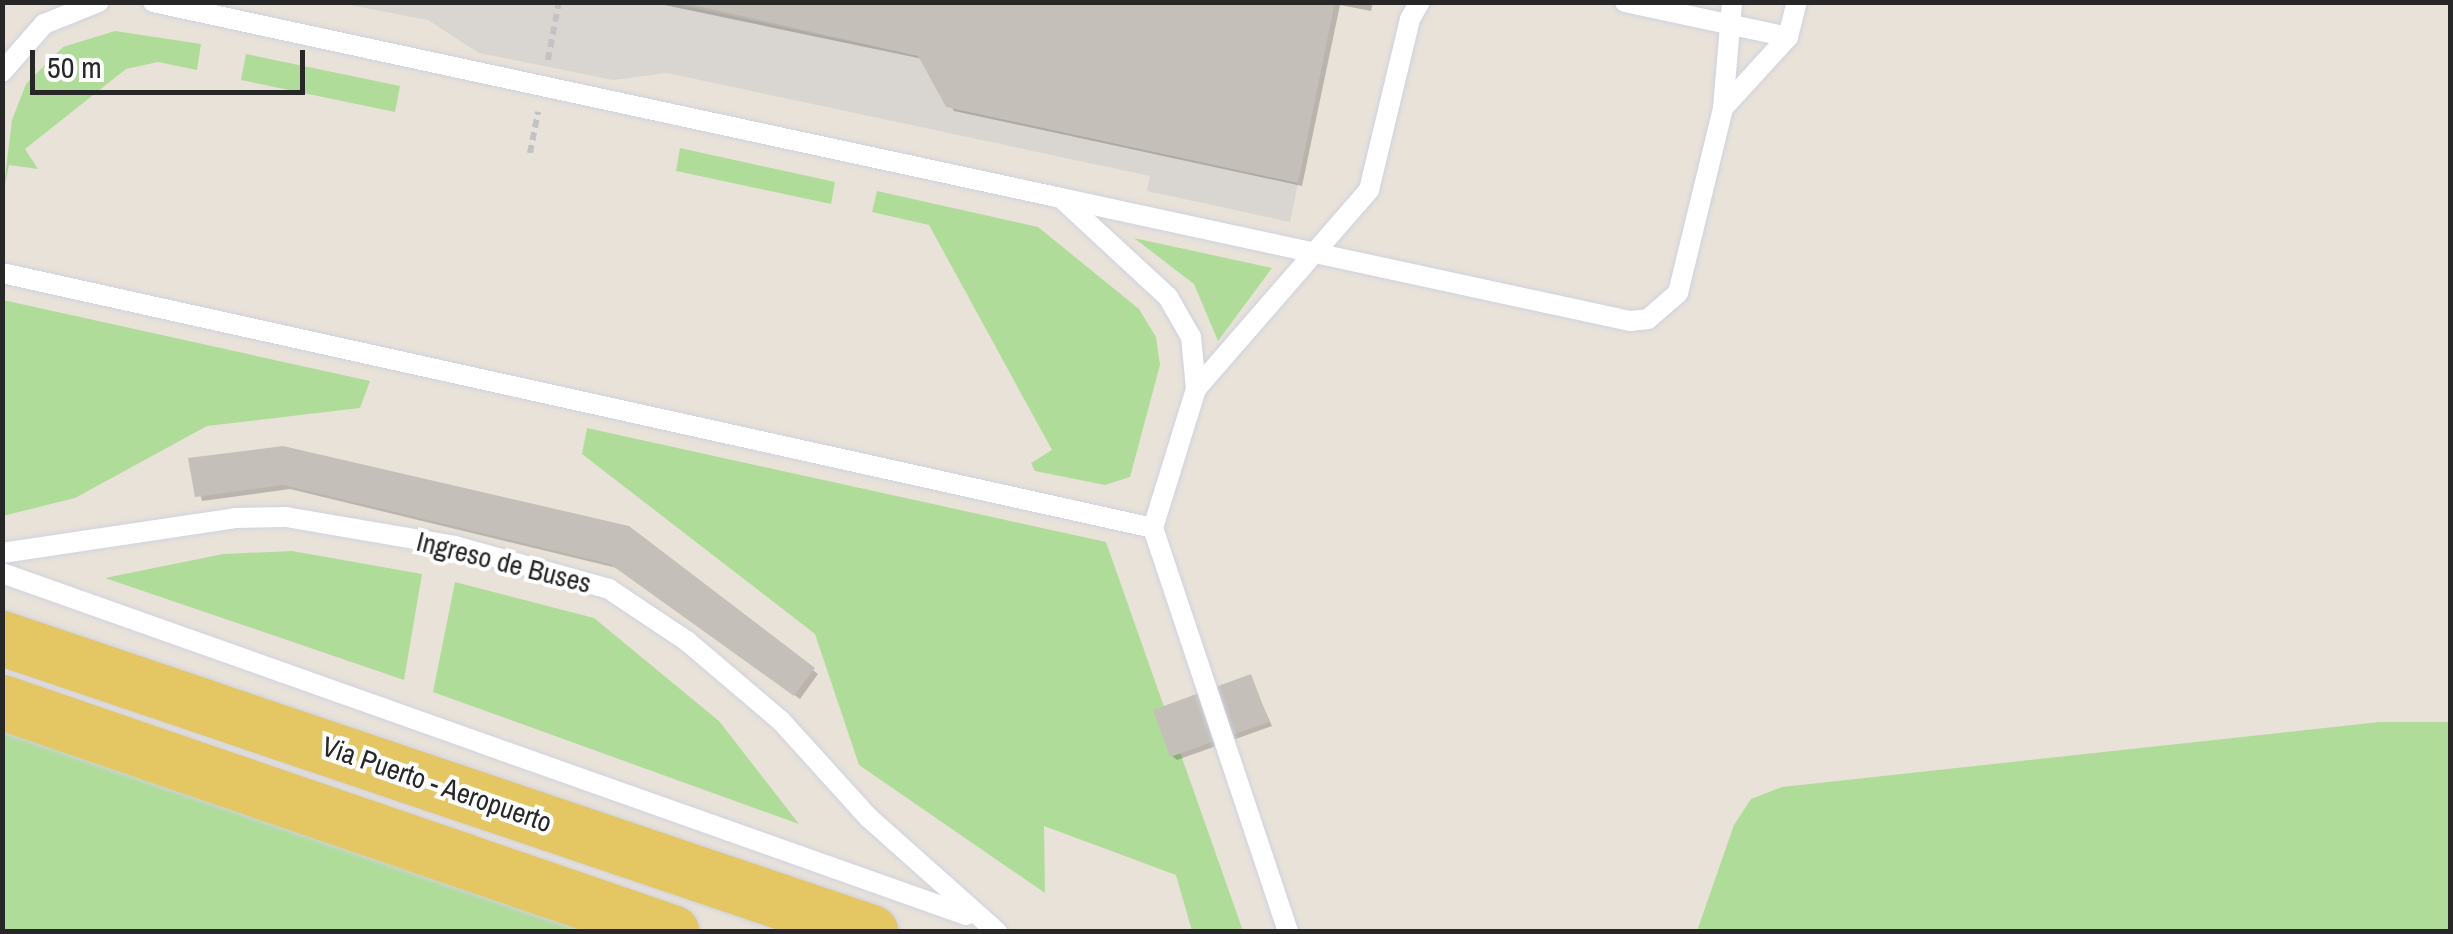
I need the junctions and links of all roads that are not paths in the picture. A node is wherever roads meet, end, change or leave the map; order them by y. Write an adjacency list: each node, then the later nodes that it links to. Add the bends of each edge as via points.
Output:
1 (98, 2): 9 (lane, via 44,24)
2 (154, 2): 11 (lane)
3 (1420, 2): 12 (lane, via 1410,19 1377,173 1358,207)
4 (1624, 2): 7 (lane)
5 (1732, 2): 7 (lane)
6 (1797, 2): 8 (lane)
7 (1726, 24): 8 (lane); 10 (lane)
8 (1788, 37): 10 (lane)
9 (2, 72)
10 (1722, 108): 12 (lane, via 1678,293 1648,319 1630,321)
11 (1061, 198): 12 (lane); 14 (lane, via 1178,309 1191,337)
12 (1317, 252): 14 (lane)
13 (2, 273): 15 (lane)
14 (1196, 389): 15 (lane)
15 (1152, 528): 24 (lane)
16 (2, 553): 20 (lane, Ingreso de Buses, via 234,518 286,517 559,570 608,589 738,683)
17 (2, 573): 20 (lane)
18 (2, 638): 22 (main road, Via Puerto - Aeropuerto)
19 (2, 702): 21 (main road)
20 (978, 919): 23 (lane, Ingreso de Buses)
21 (672, 932)
22 (871, 932)
23 (998, 932)
24 (1288, 932)

